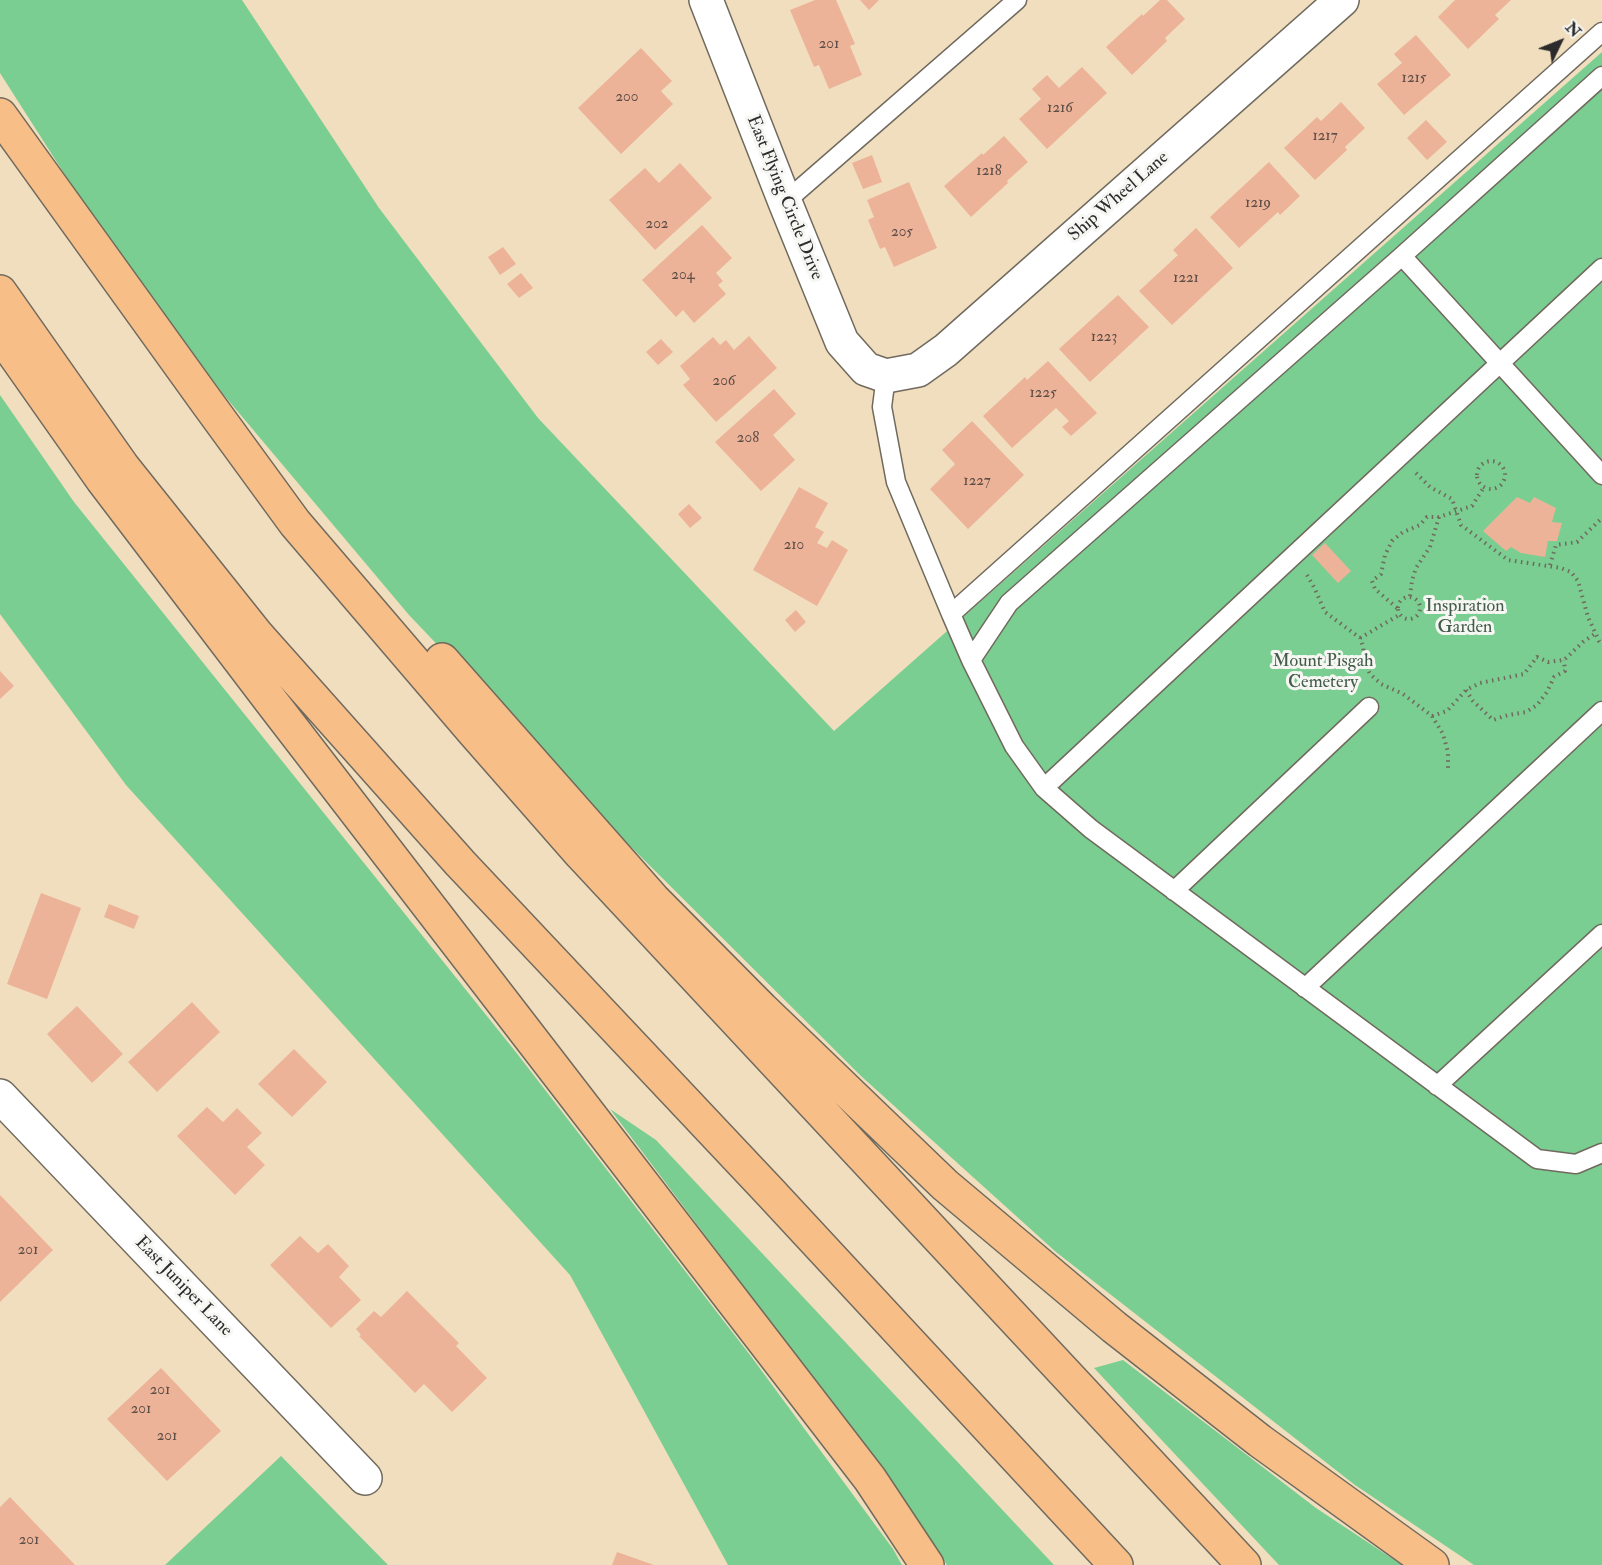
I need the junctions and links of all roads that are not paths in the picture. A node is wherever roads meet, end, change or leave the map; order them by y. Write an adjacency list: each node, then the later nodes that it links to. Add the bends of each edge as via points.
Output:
1 (706, 0): 7 (street, East Flying Circle Drive)
2 (1017, 0): 7 (lane)
3 (1342, 0): 13 (street, Ship Wheel Lane, via 946,350 918,370)
4 (1602, 32): 16 (lane)
5 (1602, 76): 8 (lane)
6 (0, 115): 14 (highway)
7 (785, 202): 13 (street, East Flying Circle Drive, via 842,342 866,369)
8 (1402, 256): 12 (lane); 17 (lane, via 1009,603)
9 (1602, 268): 12 (lane)
10 (0, 292): 29 (highway, via 123,467 257,635 460,863)
11 (0, 334): 28 (highway, via 102,479 870,1479)
12 (1501, 363): 15 (lane); 20 (lane)
13 (886, 376): 16 (lane, via 882,407 896,482)
14 (206, 401): 30 (highway, via 295,523 580,854); 31 (highway, via 352,559 653,899 945,1185 1114,1327 1260,1441)
15 (1602, 475)
16 (951, 614): 17 (lane)
17 (971, 660): 20 (lane, via 1014,746)
18 (1369, 707): 21 (lane)
19 (1602, 711): 23 (lane)
20 (1044, 788): 21 (lane)
21 (1174, 891): 23 (lane)
22 (1602, 934): 24 (lane)
23 (1305, 988): 24 (lane)
24 (1437, 1086): 26 (lane, via 1537,1159 1576,1164)
25 (0, 1096): 27 (street, East Juniper Lane)
26 (1602, 1153)
27 (365, 1478)
28 (927, 1565)
29 (1116, 1565)
30 (1244, 1565)
31 (1432, 1565)

